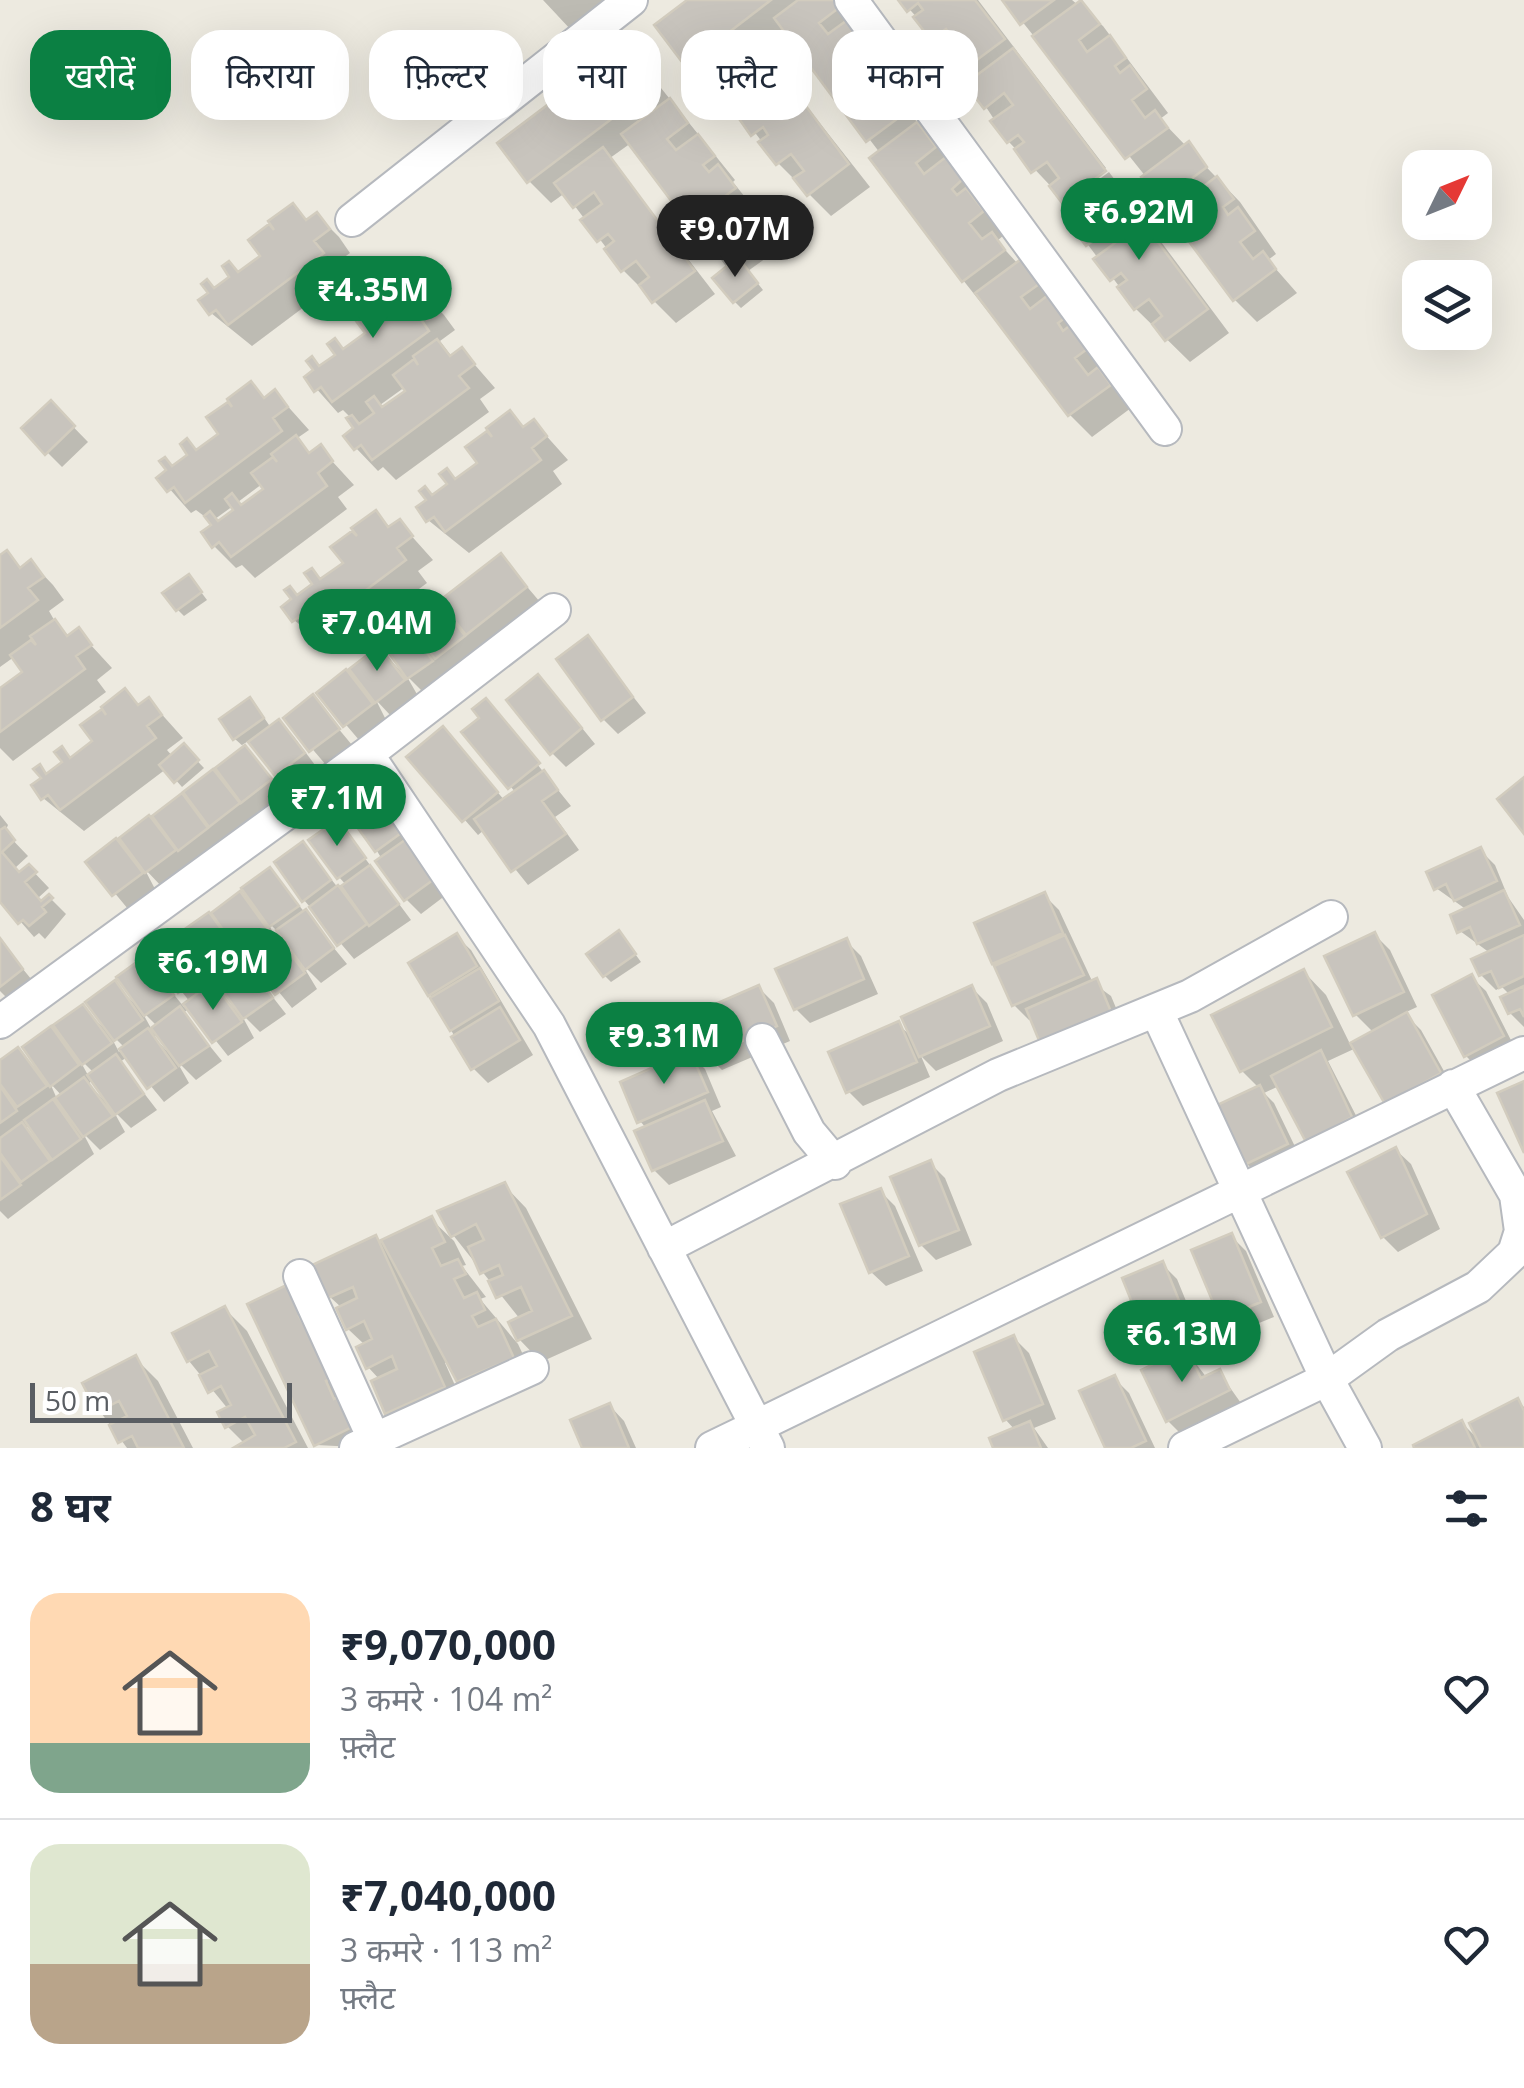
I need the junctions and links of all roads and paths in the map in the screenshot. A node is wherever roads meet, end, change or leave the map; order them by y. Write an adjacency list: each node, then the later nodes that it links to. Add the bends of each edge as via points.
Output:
1 (631, 0): 3 (street)
2 (851, 0): 4 (street)
3 (352, 220)
4 (1165, 429)
5 (554, 610): 6 (street)
6 (368, 754): 9 (street); 15 (street, via 549,1025)
7 (1331, 916): 8 (street)
8 (1157, 1012): 13 (street, via 998,1075); 14 (street)
9 (0, 1022)
10 (762, 1040): 13 (street, via 809,1132)
11 (1524, 1053): 12 (street)
12 (1454, 1086): 14 (street); 18 (street, via 1516,1195 1521,1231 1514,1253 1478,1286 1388,1335)
13 (835, 1164): 15 (street)
14 (1238, 1190): 18 (street); 19 (street)
15 (664, 1248): 19 (street)
16 (300, 1276): 20 (street)
17 (532, 1368): 20 (street)
18 (1327, 1380): 22 (street); 23 (street)
19 (762, 1437): 21 (street)
20 (367, 1445)
21 (712, 1448)
22 (1185, 1448)
23 (1366, 1448)

